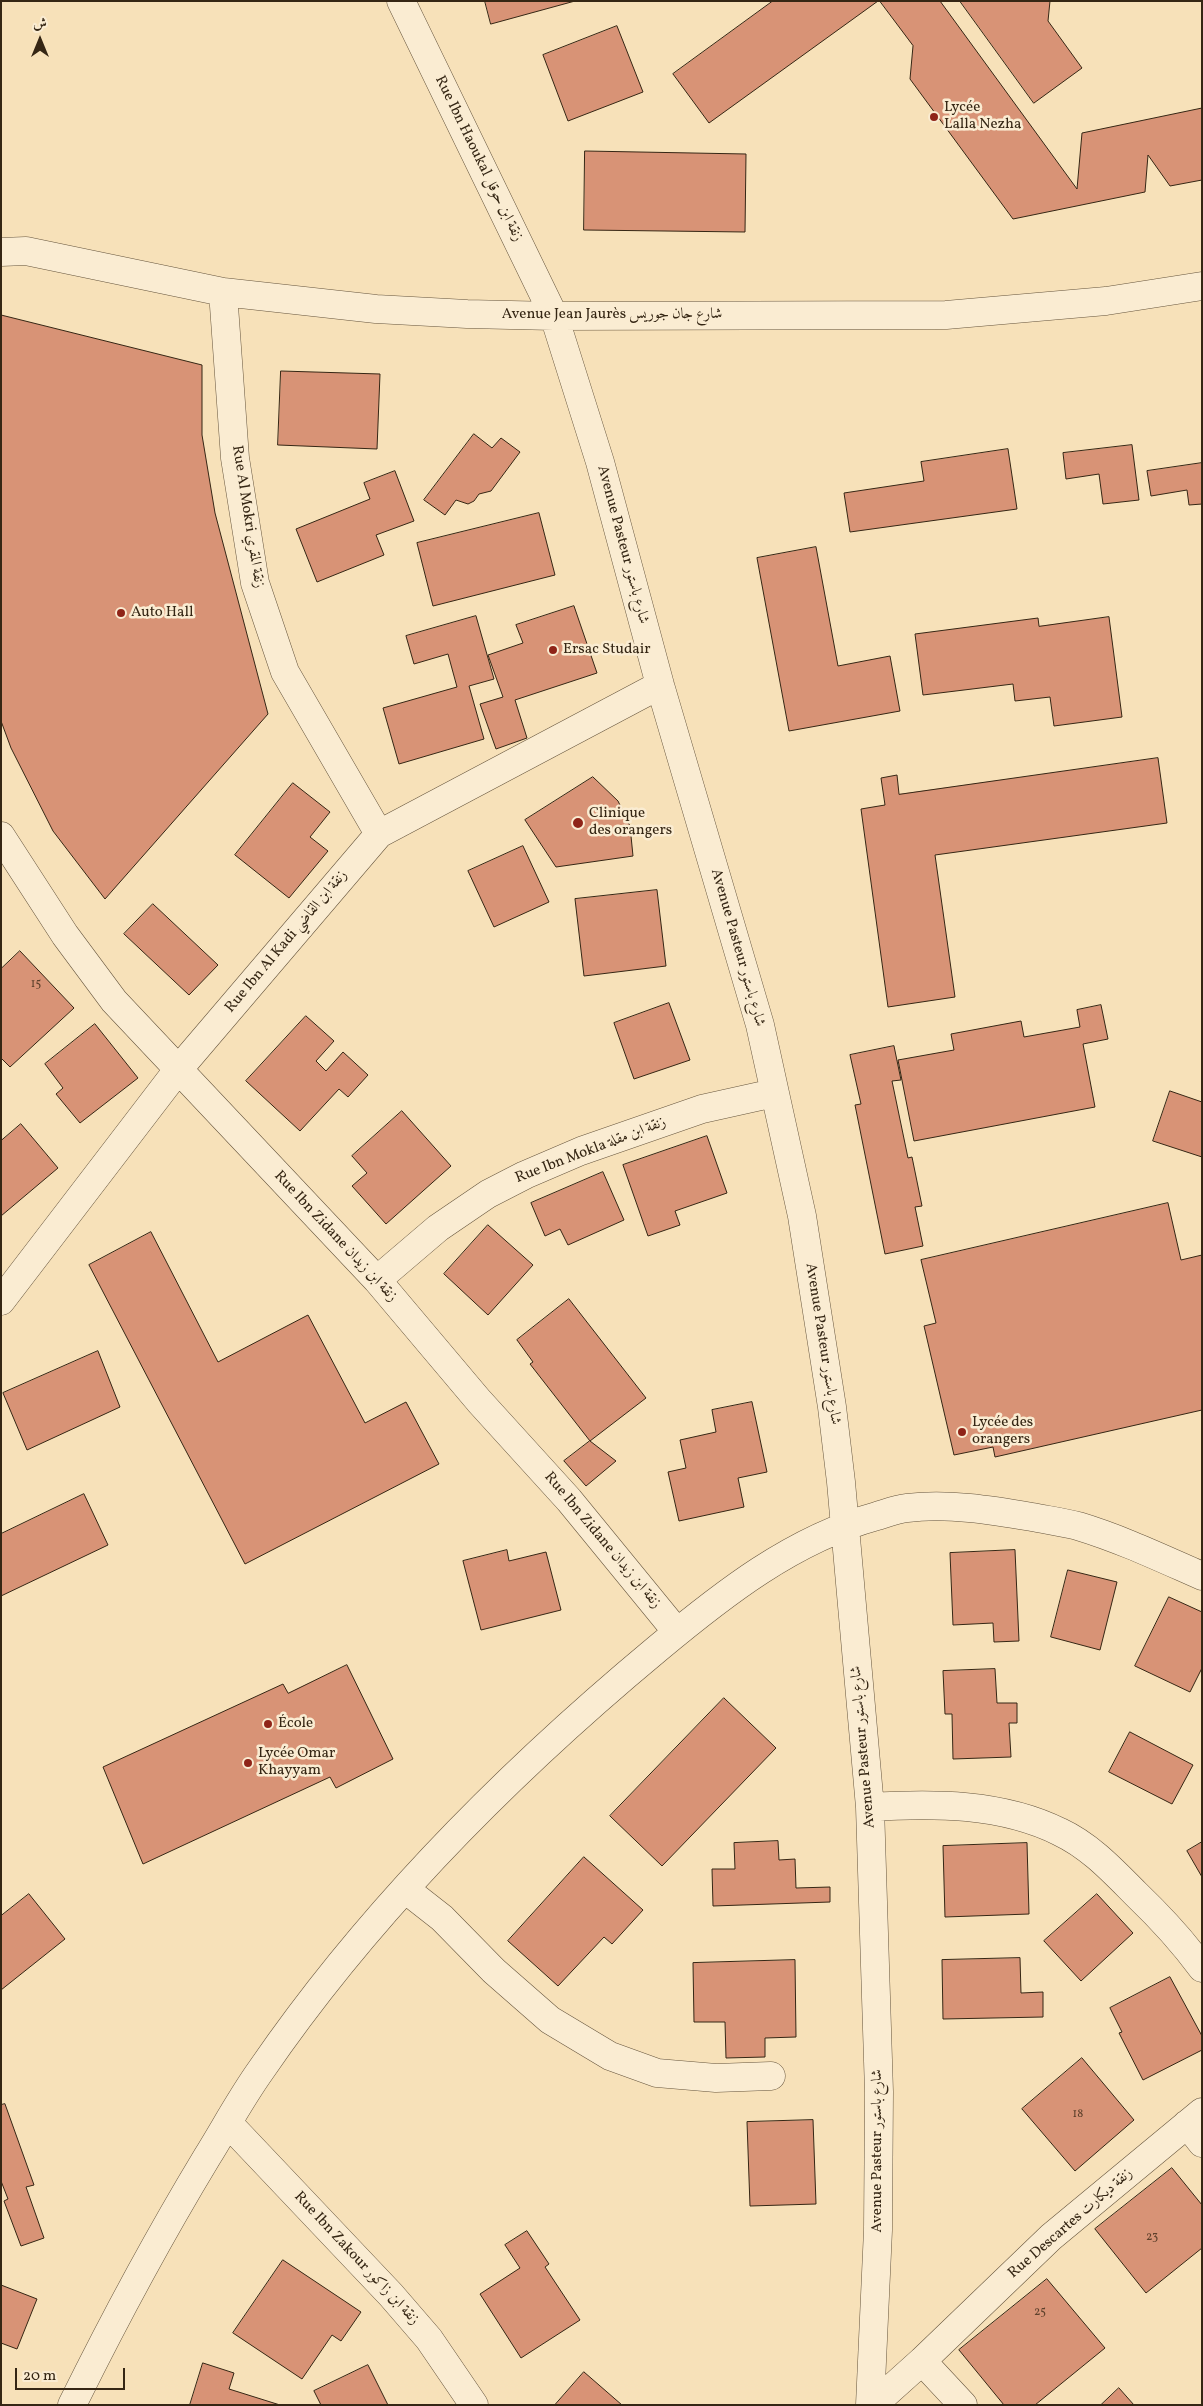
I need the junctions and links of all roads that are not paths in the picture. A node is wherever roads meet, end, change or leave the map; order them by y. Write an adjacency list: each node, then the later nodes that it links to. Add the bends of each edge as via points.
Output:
1 (401, 1): 6 (street, Rue Ibn Haoukal زنقة ابن حوقل)
2 (1, 236): 3 (street, Avenue Jean Jaurès شارع جان جوريس)
3 (14, 252): 5 (street, Avenue Jean Jaurès شارع جان جوريس)
4 (1202, 286): 6 (street, Avenue Jean Jaurès شارع جان جوريس, via 1106,301 946,315)
5 (223, 292): 6 (street, Avenue Jean Jaurès شارع جان جوريس, via 376,309); 8 (street, Rue Al Mokri زنقة المقري, via 235,458 255,583 285,672)
6 (554, 316): 7 (street, Avenue Pasteur شارع باستور, via 600,462)
7 (660, 685): 8 (street, Rue Ibn Al Kadi زنقة ابن القاضي); 11 (street, Avenue Pasteur شارع باستور, via 760,1025)
8 (379, 834): 10 (street, Rue Ibn Al Kadi زنقة ابن القاضي)
9 (1, 836): 10 (street, Rue Ibn Zidane زنقة ابن زيدان, via 64,935 103,986)
10 (177, 1070): 12 (street, Rue Ibn Zidane زنقة ابن زيدان); 13 (street, Rue Ibn Al Kadi زنقة ابن القاضي)
11 (774, 1093): 12 (street, Rue Ibn Mokla زنقة ابن مقلة, via 702,1109 525,1175 452,1218); 14 (street, Avenue Pasteur شارع باستور, via 802,1216 815,1293)
12 (377, 1280): 16 (street, Rue Ibn Zidane زنقة ابن زيدان, via 569,1500)
13 (2, 1299)
14 (846, 1524): 15 (street, via 905,1508 969,1508 1019,1515 1074,1525 1131,1545); 16 (street, via 818,1536 750,1576); 17 (street, Avenue Pasteur شارع باستور)
15 (1202, 1576)
16 (677, 1632): 18 (street, via 554,1738)
17 (870, 1807): 19 (street, via 928,1804 983,1809 1034,1821 1061,1832 1102,1860 1150,1907); 26 (street, Avenue Pasteur شارع باستور, via 879,2092)
18 (405, 1889): 20 (street, via 442,1918 494,1971 550,2020 610,2056 657,2073 716,2078); 21 (street, via 327,1980 260,2072)
19 (1202, 1968)
20 (771, 2076)
21 (228, 2123): 24 (street, via 170,2218); 25 (street, Rue Ibn Zakour زنقة ابن زاكور, via 386,2289 429,2339)
22 (1197, 2126): 23 (street, Rue Descartes زنقة ديكارت, via 1051,2237)
23 (922, 2361): 26 (street, Rue Descartes زنقة ديكارت); 27 (street)
24 (72, 2405)
25 (474, 2405)
26 (872, 2405)
27 (963, 2405)

